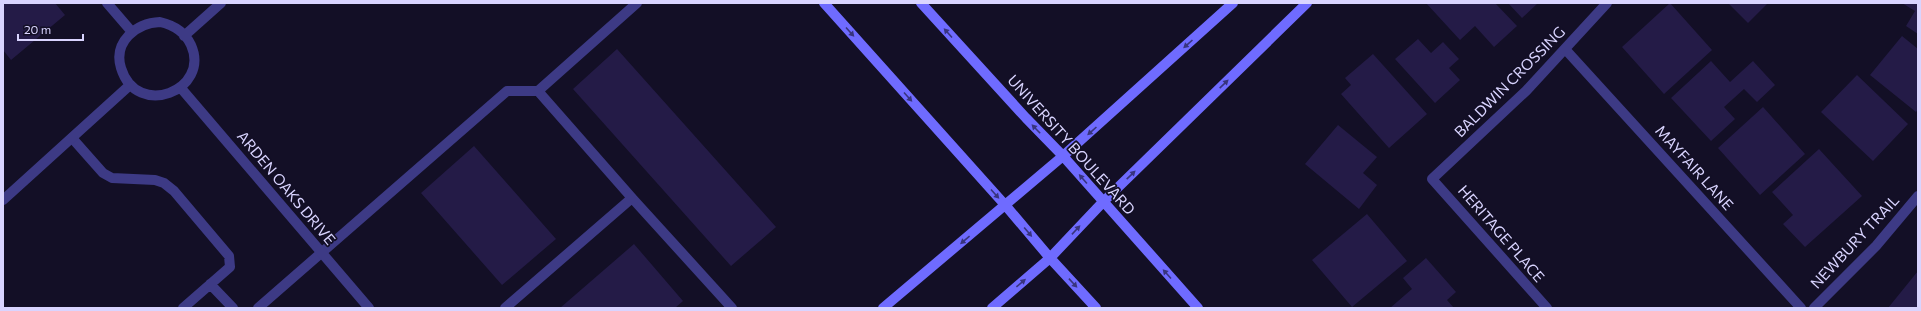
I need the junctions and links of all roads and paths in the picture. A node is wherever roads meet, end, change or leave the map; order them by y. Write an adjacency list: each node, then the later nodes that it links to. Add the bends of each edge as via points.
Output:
1 (107, 3): 9 (street)
2 (221, 3): 10 (street)
3 (637, 3): 14 (street)
4 (824, 3): 22 (main road, one-way to 22)
5 (921, 3): 16 (main road, UNIVERSITY BOULEVARD, one-way to 5)
6 (1233, 3): 16 (main road, one-way to 16)
7 (1307, 3): 21 (main road, one-way to 7)
8 (1607, 3): 11 (street, BALDWIN CROSSING)
9 (132, 32): 10 (street, via 143,25 160,22 169,24); 12 (street, via 122,44 119,60)
10 (184, 36): 13 (street, via 195,60 193,71)
11 (1565, 48): 17 (street, BALDWIN CROSSING, via 1526,92); 37 (street, MAYFAIR LANE)
12 (130, 85): 13 (street, via 144,95 154,96 165,96); 15 (street)
13 (180, 87): 23 (street, ARDEN OAKS DRIVE)
14 (538, 91): 19 (street); 23 (street, via 507,91)
15 (72, 138): 20 (street); 25 (street, via 103,173 112,178 155,180 174,191 229,256 230,267)
16 (1063, 156): 21 (main road, UNIVERSITY BOULEVARD, one-way to 16); 22 (main road)
17 (1432, 179): 36 (street, HERITAGE PLACE)
18 (1918, 196): 38 (street, NEWBURY TRAIL, via 1876,246)
19 (632, 198): 30 (street); 31 (street)
20 (3, 200)
21 (1103, 202): 24 (main road, one-way to 21); 35 (main road, UNIVERSITY BOULEVARD, one-way to 21)
22 (1006, 206): 24 (main road, one-way to 24); 32 (main road, one-way to 32)
23 (321, 252): 28 (street); 29 (street, ARDEN OAKS DRIVE)
24 (1050, 258): 33 (main road, one-way to 24); 34 (main road, one-way to 34)
25 (210, 284): 26 (street); 27 (street)
26 (182, 308)
27 (233, 308)
28 (258, 308)
29 (369, 308)
30 (506, 308)
31 (732, 308)
32 (884, 308)
33 (992, 308)
34 (1096, 308)
35 (1198, 308)
36 (1547, 308)
37 (1801, 308)
38 (1814, 308)

